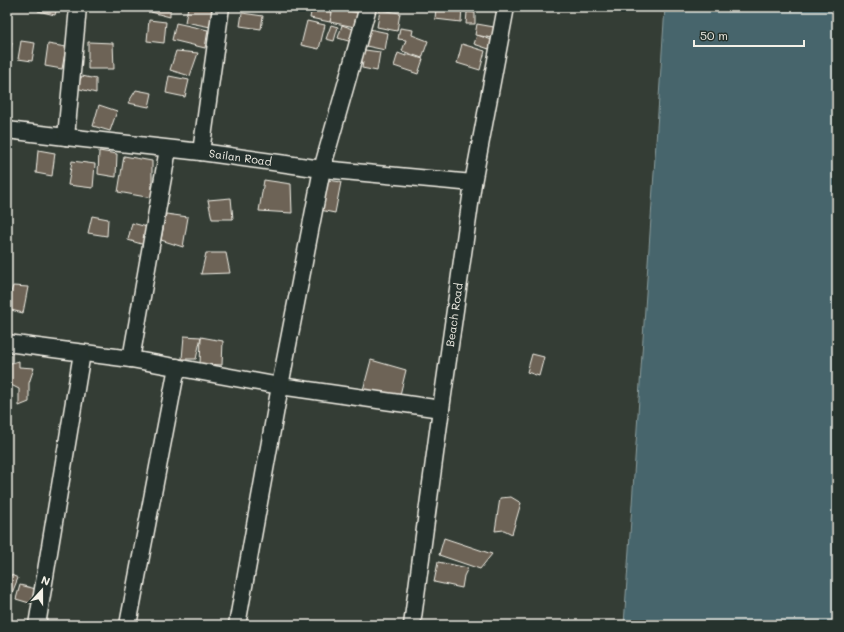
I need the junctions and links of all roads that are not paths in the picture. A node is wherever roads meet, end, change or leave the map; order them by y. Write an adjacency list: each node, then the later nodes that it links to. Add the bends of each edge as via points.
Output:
1 (78, 7): 6 (street)
2 (222, 7): 8 (street)
3 (368, 7): 9 (street)
4 (506, 7): 10 (street, Beach Road)
5 (7, 130): 6 (street, Sailan Road)
6 (66, 137): 7 (street, Sailan Road)
7 (168, 149): 8 (street, Sailan Road); 13 (street)
8 (201, 152): 9 (street, Sailan Road)
9 (322, 169): 10 (street, Sailan Road); 15 (street)
10 (473, 184): 16 (street, Beach Road)
11 (7, 343): 12 (street)
12 (82, 353): 13 (street); 17 (street)
13 (131, 359): 14 (street)
14 (177, 367): 15 (street); 18 (street)
15 (280, 386): 16 (street); 19 (street)
16 (441, 409): 20 (street, Beach Road)
17 (36, 625)
18 (128, 625)
19 (237, 625)
20 (412, 625)

